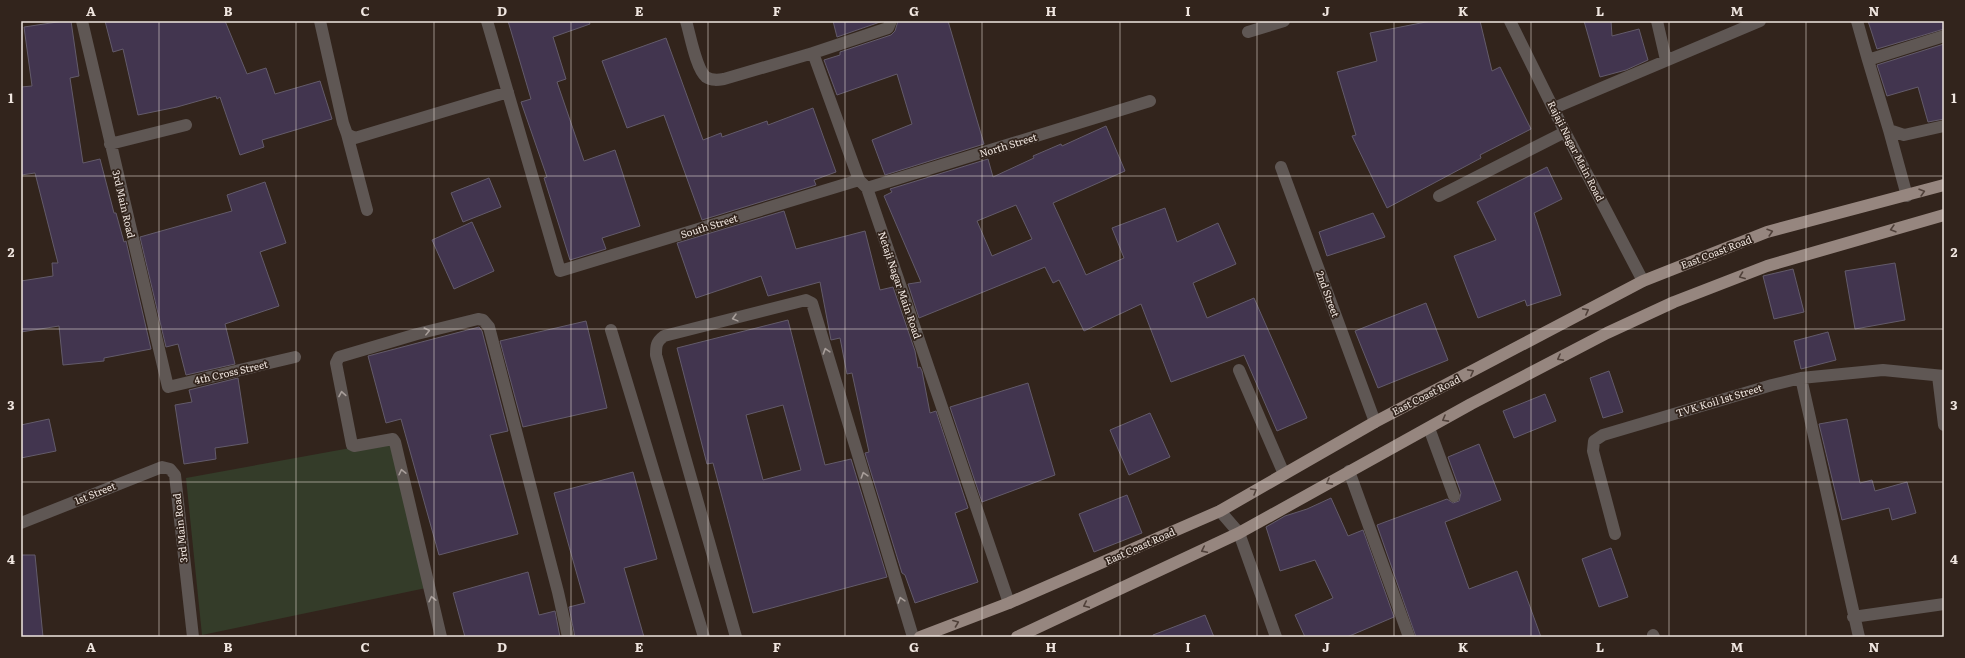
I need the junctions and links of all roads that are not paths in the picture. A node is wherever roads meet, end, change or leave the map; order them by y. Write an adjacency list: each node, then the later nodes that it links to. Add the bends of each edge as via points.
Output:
1 (82, 21): 24 (street, 3rd Main Road)
2 (320, 21): 23 (street)
3 (487, 21): 16 (street)
4 (686, 21): 13 (street, via 700,69 714,80 724,80)
5 (891, 21): 13 (street, via 888,28)
6 (1284, 21): 11 (street)
7 (1510, 21): 18 (street, Rajaji Nagar Main Road)
8 (1657, 21): 14 (street)
9 (1760, 21): 14 (street)
10 (1857, 21): 15 (street)
11 (1248, 32)
12 (1944, 36): 15 (street)
13 (813, 53): 26 (street, Netaji Nagar Main Road)
14 (1666, 60): 18 (street)
15 (1868, 60): 21 (street)
16 (508, 92): 23 (street, via 355,138); 26 (street, South Street, via 560,271)
17 (1150, 101): 26 (street, North Street)
18 (1554, 108): 22 (street, Rajaji Nagar Main Road)
19 (186, 125): 24 (street)
20 (1944, 126): 21 (street, via 1904,135)
21 (1889, 130): 29 (street)
22 (1565, 132): 28 (street); 32 (street, Rajaji Nagar Main Road)
23 (347, 134): 30 (street)
24 (110, 144): 38 (street, 3rd Main Road)
25 (1281, 167): 39 (street, 2nd Street)
26 (863, 184): 50 (street, Netaji Nagar Main Road)
27 (1944, 185): 29 (main road, East Coast Road, one-way to 27)
28 (1439, 196)
29 (1907, 196): 32 (main road, East Coast Road, one-way to 29, via 1767,232)
30 (367, 210)
31 (1944, 215): 41 (main road, one-way to 41, via 1767,266 1674,302 1607,333)
32 (1643, 281): 39 (main road, East Coast Road, one-way to 32)
33 (611, 330): 56 (street)
34 (295, 357): 38 (street, 4th Cross Street)
35 (1239, 370): 44 (street)
36 (1941, 376): 37 (street, TVK Koil 1st Street, via 1883,370); 40 (street)
37 (1801, 378): 49 (street, TVK Koil 1st Street, via 1603,435 1594,441 1593,452); 52 (street)
38 (168, 387)
39 (1374, 422): 44 (main road, East Coast Road)
40 (1944, 425)
41 (1428, 428): 43 (main road); 45 (street)
42 (170, 469): 47 (street, 1st Street, via 162,467); 53 (street, 3rd Main Road, via 175,475)
43 (1349, 471): 48 (main road, one-way to 48); 62 (street)
44 (1284, 474): 46 (main road, East Coast Road, one-way to 44)
45 (1454, 496)
46 (1220, 511): 48 (street); 50 (main road, East Coast Road)
47 (21, 523)
48 (1239, 533): 60 (main road, one-way to 60); 61 (street)
49 (1615, 534)
50 (1009, 603): 59 (main road, East Coast Road, one-way to 50)
51 (1944, 604): 52 (street)
52 (1853, 617): 63 (street)
53 (192, 637)
54 (440, 637): 55 (street, one-way to 55, via 395,442 393,439 352,445 336,362 339,357 478,319 483,320 489,327)
55 (568, 637)
56 (704, 637)
57 (736, 637): 58 (street, one-way to 57, via 812,304 806,300 664,336 658,340 656,347 656,355)
58 (913, 637)
59 (920, 637)
60 (1017, 637)
61 (1276, 637)
62 (1409, 637)
63 (1859, 637)

